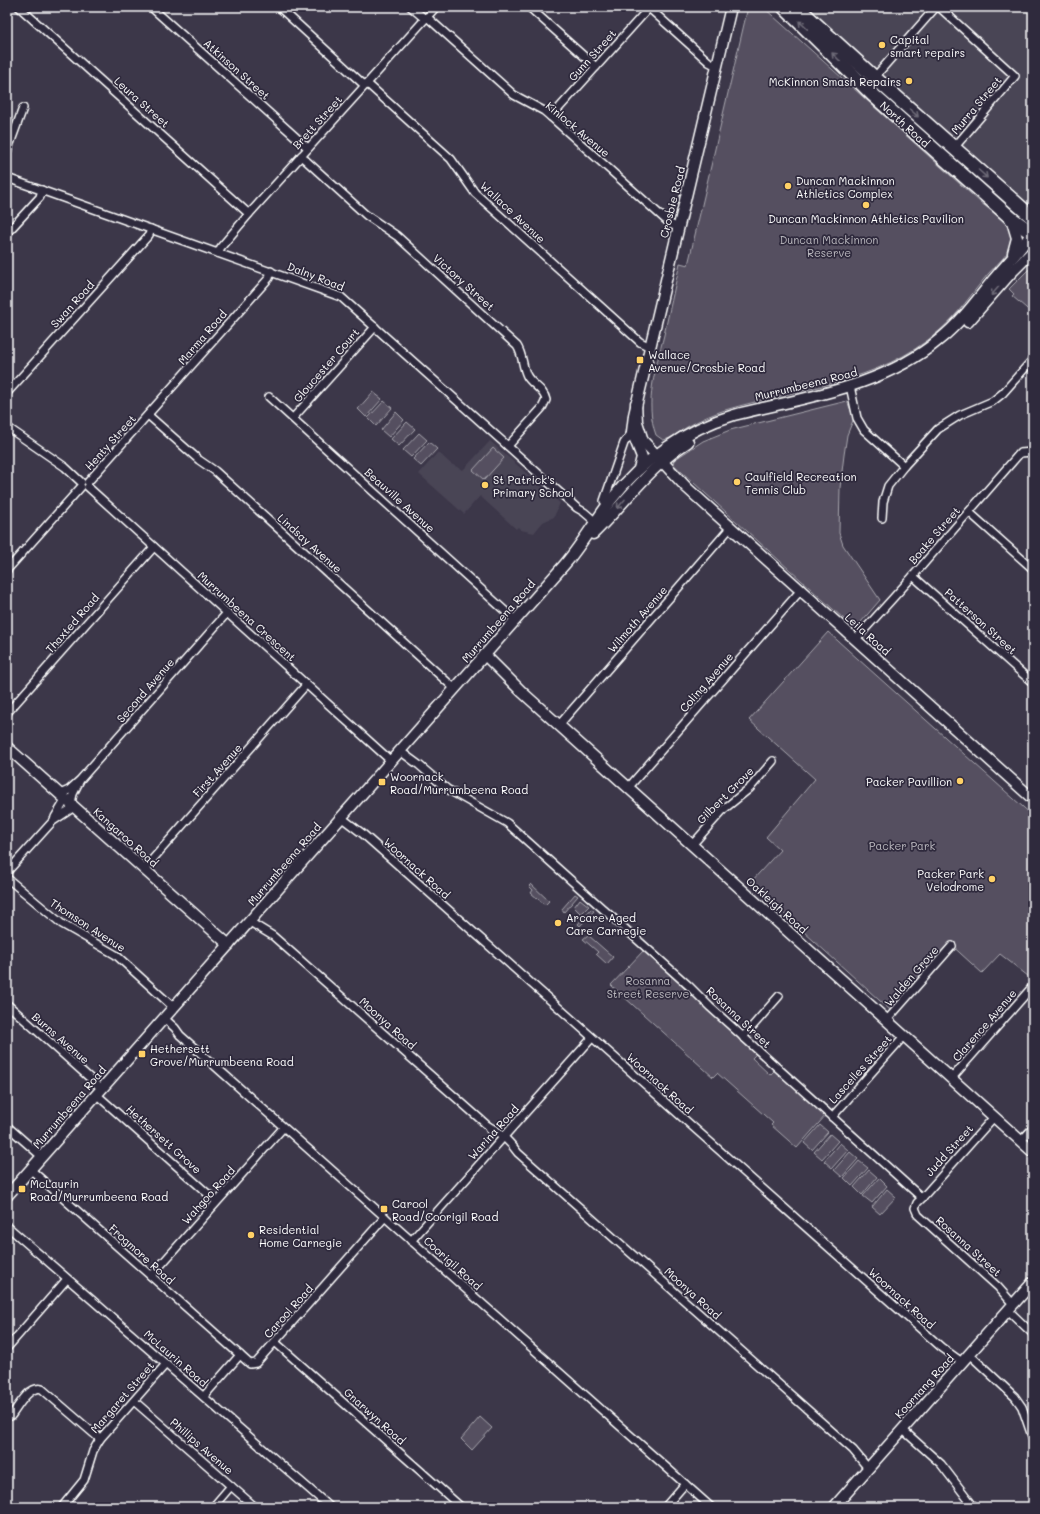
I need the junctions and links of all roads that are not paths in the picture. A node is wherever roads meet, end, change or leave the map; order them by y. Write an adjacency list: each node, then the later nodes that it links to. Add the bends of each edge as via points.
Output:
1 (19, 7): 26 (street, Leura Street)
2 (151, 7): 20 (street, Atkinson Street)
3 (279, 7): 16 (street, Wallace Avenue)
4 (411, 7): 12 (street, Kinlock Avenue)
5 (436, 7): 12 (street, Brett Street)
6 (530, 7): 13 (street)
7 (648, 7): 13 (street, Gunn Street); 14 (street, via 709,62)
8 (731, 7): 14 (street, Crosbie Road)
9 (784, 7): 17 (highway, North Road, one-way to 9)
10 (797, 7): 15 (highway, North Road)
11 (937, 7): 15 (street); 21 (street, Murra Street, via 1015,76)
12 (426, 18): 16 (street, Brett Street); 19 (street, Kinlock Avenue, via 514,95)
13 (596, 66): 19 (street, Gunn Street)
14 (717, 66): 29 (street, Crosbie Road)
15 (874, 78): 17 (street, via 871,85); 21 (highway, North Road, one-way to 21)
16 (366, 84): 20 (street, Brett Street); 39 (street, Wallace Avenue, via 451,159 475,193 640,342)
17 (873, 95): 27 (highway, North Road)
18 (23, 108): 22 (street)
19 (551, 117): 29 (street, Kinlock Avenue, via 667,221)
20 (308, 148): 23 (street, Brett Street)
21 (954, 148): 28 (highway, North Road, one-way to 28)
22 (7, 152)
23 (301, 156): 26 (street, Brett Street); 48 (street, Victory Street, via 366,215 397,236 517,346 527,376 546,400 542,408)
24 (7, 178): 25 (street, Dalny Road)
25 (42, 190): 30 (street, Dalny Road); 32 (street, via 40,197)
26 (249, 214): 34 (street, Brett Street, via 221,246)
27 (1011, 218): 31 (highway, North Road); 35 (street, via 1017,238)
28 (1033, 218)
29 (678, 227): 39 (street, Crosbie Road)
30 (151, 229): 34 (street, Dalny Road); 42 (street, Swan Road, via 149,235)
31 (1033, 232): 35 (street, Murrumbeena Road)
32 (7, 233)
33 (1033, 252): 36 (street, Murrumbeena Road)
34 (218, 253): 37 (street, Dalny Road)
35 (1012, 257): 41 (street, Murrumbeena Road, via 966,314 940,340 891,371)
36 (1029, 259): 41 (street, Murrumbeena Road, one-way to 41, via 938,350 894,377)
37 (271, 271): 38 (street, Dalny Road, via 342,297); 44 (street, Marma Road, via 269,278)
38 (375, 327): 45 (street, Gloucester Court); 48 (street, Dalny Road)
39 (650, 347): 47 (street, Crosbie Road, via 636,403)
40 (1033, 359): 52 (street, via 993,401 938,428)
41 (851, 389): 49 (street, Murrumbeena Road, via 724,418 701,427); 51 (street, Murrumbeena Road, via 717,427); 52 (street, via 857,418 864,430)
42 (7, 393)
43 (269, 397): 45 (street, Beauville Avenue)
44 (148, 416): 54 (street, Henty Street); 71 (street, Lindsay Avenue, via 215,471)
45 (293, 418): 66 (street, Beauville Avenue)
46 (7, 427): 54 (street, Murrumbeena Crescent, via 65,467)
47 (636, 431): 49 (street, via 651,444); 51 (street, Leila Road); 53 (street, via 642,456); 55 (street, via 624,443)
48 (508, 446): 58 (street, Dalny Road)
49 (666, 448): 51 (street, Murrumbeena Road)
50 (1033, 451): 56 (street, Boake Street, via 1020,453)
51 (657, 460): 53 (street, Murrumbeena Road); 58 (street, Murrumbeena Road, one-way to 58); 59 (street, Leila Road, via 674,480 687,488)
52 (904, 466): 57 (street, via 888,486)
53 (639, 469): 58 (street, Murrumbeena Road, via 612,500)
54 (85, 485): 60 (street, Murrumbeena Crescent); 62 (street, Henty Street)
55 (604, 501)
56 (969, 512): 61 (street); 63 (street, Boake Street)
57 (882, 518)
58 (597, 526): 66 (street, Murrumbeena Road)
59 (731, 527): 64 (street, Leila Road); 73 (street, Wilmoth Avenue)
60 (154, 547): 65 (street, Murrumbeena Crescent); 72 (street, Thaxted Road)
61 (1033, 569)
62 (7, 570)
63 (914, 576): 67 (street, Boake Street); 69 (street, Patterson Street)
64 (801, 590): 67 (street, Leila Road); 79 (street, Coling Avenue)
65 (227, 613): 70 (street, Murrumbeena Crescent); 78 (street, Second Avenue)
66 (515, 620): 68 (street, Murrumbeena Road)
67 (856, 639): 80 (street, Leila Road)
68 (483, 657): 71 (street, Murrumbeena Road); 73 (street, Oakleigh Road)
69 (1033, 683)
70 (306, 685): 76 (street, Murrumbeena Crescent); 85 (street, First Avenue)
71 (454, 689): 75 (street, Murrumbeena Road)
72 (7, 714)
73 (559, 725): 79 (street, Oakleigh Road)
74 (7, 746): 81 (street, Kangaroo Road)
75 (402, 749): 76 (street, Murrumbeena Road); 98 (street, Rosanna Street, via 446,789 507,823)
76 (391, 761): 82 (street, Murrumbeena Road)
77 (773, 761): 84 (street, Gilbert Grove, via 750,788 724,809)
78 (80, 780): 81 (street, Second Avenue); 81 (street, Second Avenue, via 69,790)
79 (628, 788): 84 (street, Oakleigh Road)
80 (1033, 798)
81 (68, 801): 83 (street); 83 (street, via 66,811); 85 (street, Kangaroo Road)
82 (343, 816): 88 (street, Murrumbeena Road); 99 (street, Woornack Road)
83 (53, 821): 86 (street)
84 (692, 845): 96 (street, Oakleigh Road)
85 (144, 869): 89 (street, Kangaroo Road)
86 (7, 872)
87 (7, 878): 94 (street, Thomson Avenue, via 62,924 116,954)
88 (253, 918): 89 (street, Murrumbeena Road); 107 (street, Moonya Road, via 495,1130)
89 (229, 945): 94 (street, Murrumbeena Road)
90 (952, 946): 96 (street, Walden Grove)
91 (1033, 986): 100 (street, Clarence Avenue)
92 (779, 996): 98 (street)
93 (7, 1004): 101 (street, Burns Avenue)
94 (173, 1007): 95 (street, Murrumbeena Road)
95 (162, 1020): 101 (street, Murrumbeena Road); 105 (street, Coorigil Road)
96 (886, 1020): 97 (street, Oakleigh Road)
97 (904, 1036): 100 (street, Oakleigh Road); 102 (street, Lascelles Street)
98 (743, 1037): 102 (street, Rosanna Street)
99 (592, 1038): 107 (street, Warina Road); 128 (street, Woornack Road)
100 (952, 1079): 103 (street, Oakleigh Road)
101 (99, 1091): 110 (street, Murrumbeena Road); 114 (street, Hethersett Grove)
102 (832, 1117): 113 (street, Rosanna Street)
103 (994, 1117): 108 (street, Oakleigh Road); 113 (street, Judd Street)
104 (7, 1126): 110 (street)
105 (283, 1128): 114 (street, Wahgoo Road); 115 (street, Coorigil Road)
106 (1033, 1128): 108 (street)
107 (502, 1139): 117 (street, Warina Road); 135 (street, Moonya Road, via 512,1145)
108 (1021, 1141): 109 (street, Oakleigh Road)
109 (1033, 1152)
110 (41, 1156): 111 (street, Murrumbeena Road)
111 (30, 1169): 112 (street, Murrumbeena Road); 118 (street, Frogmore Road)
112 (7, 1196)
113 (922, 1198): 121 (street, Rosanna Street, via 915,1207 918,1215 998,1287)
114 (216, 1202): 118 (street, Wahgoo Road)
115 (385, 1217): 117 (street, Coorigil Road); 123 (street, Carool Road)
116 (7, 1226): 119 (street, McLaurin Road)
117 (411, 1241): 136 (street, Coorigil Road)
118 (151, 1276): 126 (street, Frogmore Road)
119 (67, 1279): 124 (street); 127 (street, McLaurin Road)
120 (1033, 1282): 121 (street, Koornang Road)
121 (1011, 1307): 122 (street, Rosanna Street); 125 (street, Koornang Road)
122 (1031, 1332)
123 (275, 1342): 126 (street, Carool Road, via 256,1363 250,1364); 143 (street, Gnarwyn Road)
124 (7, 1348)
125 (969, 1354): 128 (street, Koornang Road); 134 (street, via 1015,1397 1025,1413)
126 (240, 1355): 129 (street)
127 (166, 1364): 129 (street, McLaurin Road); 130 (street, Margaret Street)
128 (960, 1364): 132 (street, Koornang Road)
129 (204, 1396): 142 (street, McLaurin Road)
130 (134, 1401): 133 (street, Margaret Street); 137 (street, Phillips Avenue)
131 (7, 1416): 133 (street, via 11,1416 31,1390 38,1388)
132 (902, 1429): 135 (street, Koornang Road); 146 (street, via 941,1464)
133 (100, 1439): 139 (street, Margaret Street, via 93,1451 84,1480)
134 (1033, 1439)
135 (870, 1466): 138 (street, Koornang Road)
136 (685, 1484): 144 (street); 145 (street, Coorigil Road)
137 (231, 1486): 140 (street); 141 (street, Phillips Avenue)
138 (837, 1506)
139 (62, 1507)
140 (213, 1507)
141 (256, 1507)
142 (330, 1507)
143 (461, 1507)
144 (665, 1507)
145 (711, 1507)
146 (974, 1507)

